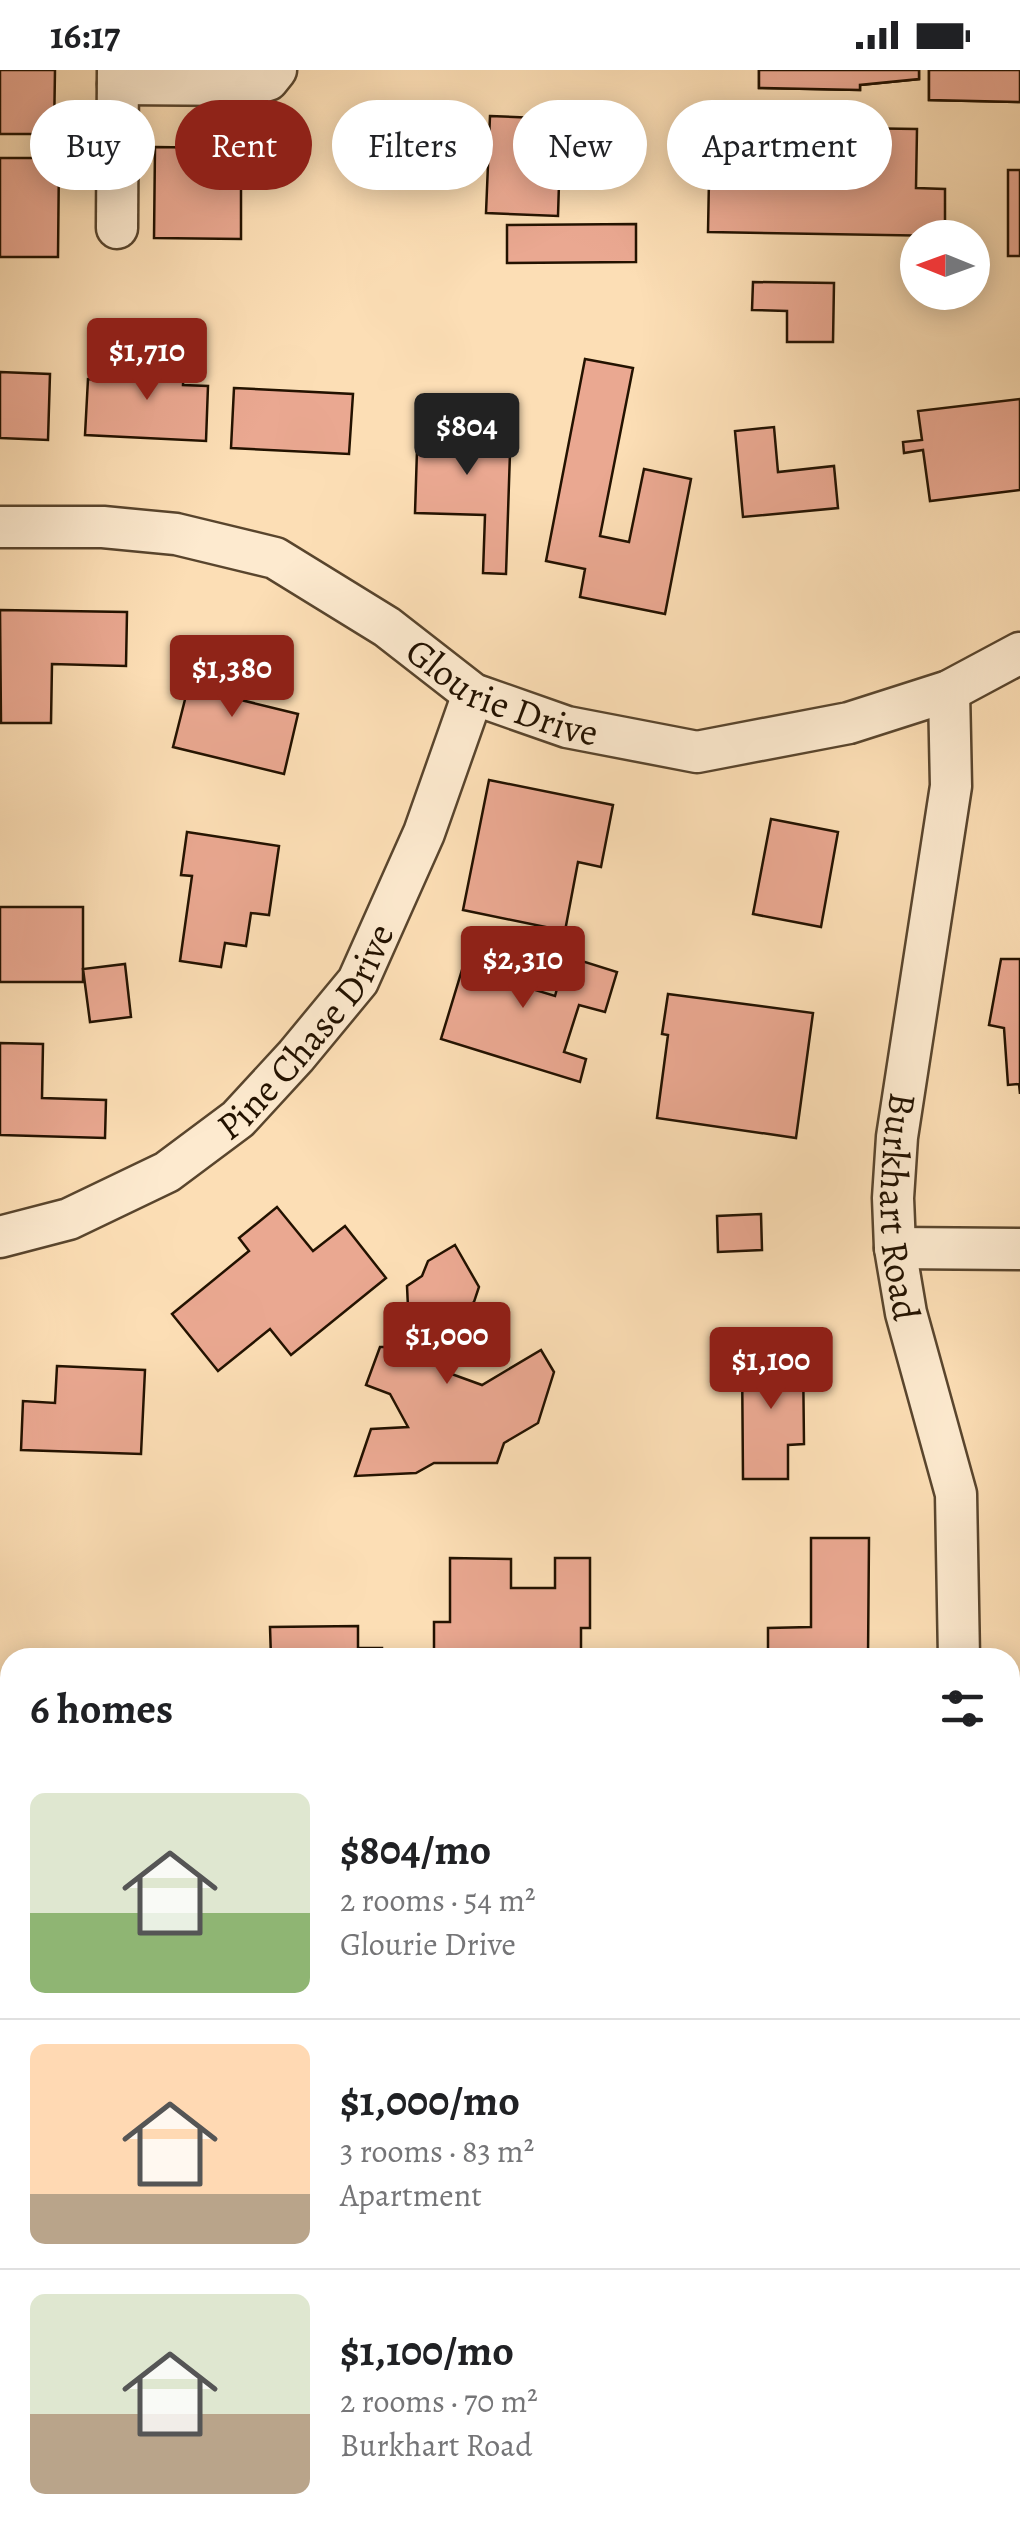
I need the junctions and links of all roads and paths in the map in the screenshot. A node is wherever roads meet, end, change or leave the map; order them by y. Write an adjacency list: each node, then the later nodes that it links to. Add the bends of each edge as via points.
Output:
1 (276, 70): 2 (street, via 252,84)
2 (118, 77): 3 (street)
3 (117, 228)
4 (0, 527): 7 (street, Glourie Drive, via 176,534 276,558 387,627)
5 (1020, 653): 6 (street, Glourie Drive)
6 (949, 691): 7 (street, Glourie Drive, via 849,723 697,752 568,727); 9 (street, Burkhart Road, via 951,786 898,1137)
7 (473, 694): 8 (street, Pine Chase Drive, via 424,833 358,981 296,1056 238,1119 168,1172 70,1219)
8 (0, 1237)
9 (896, 1248): 10 (street); 11 (street, Burkhart Road, via 906,1314 956,1494)
10 (1020, 1249)
11 (959, 1648)

